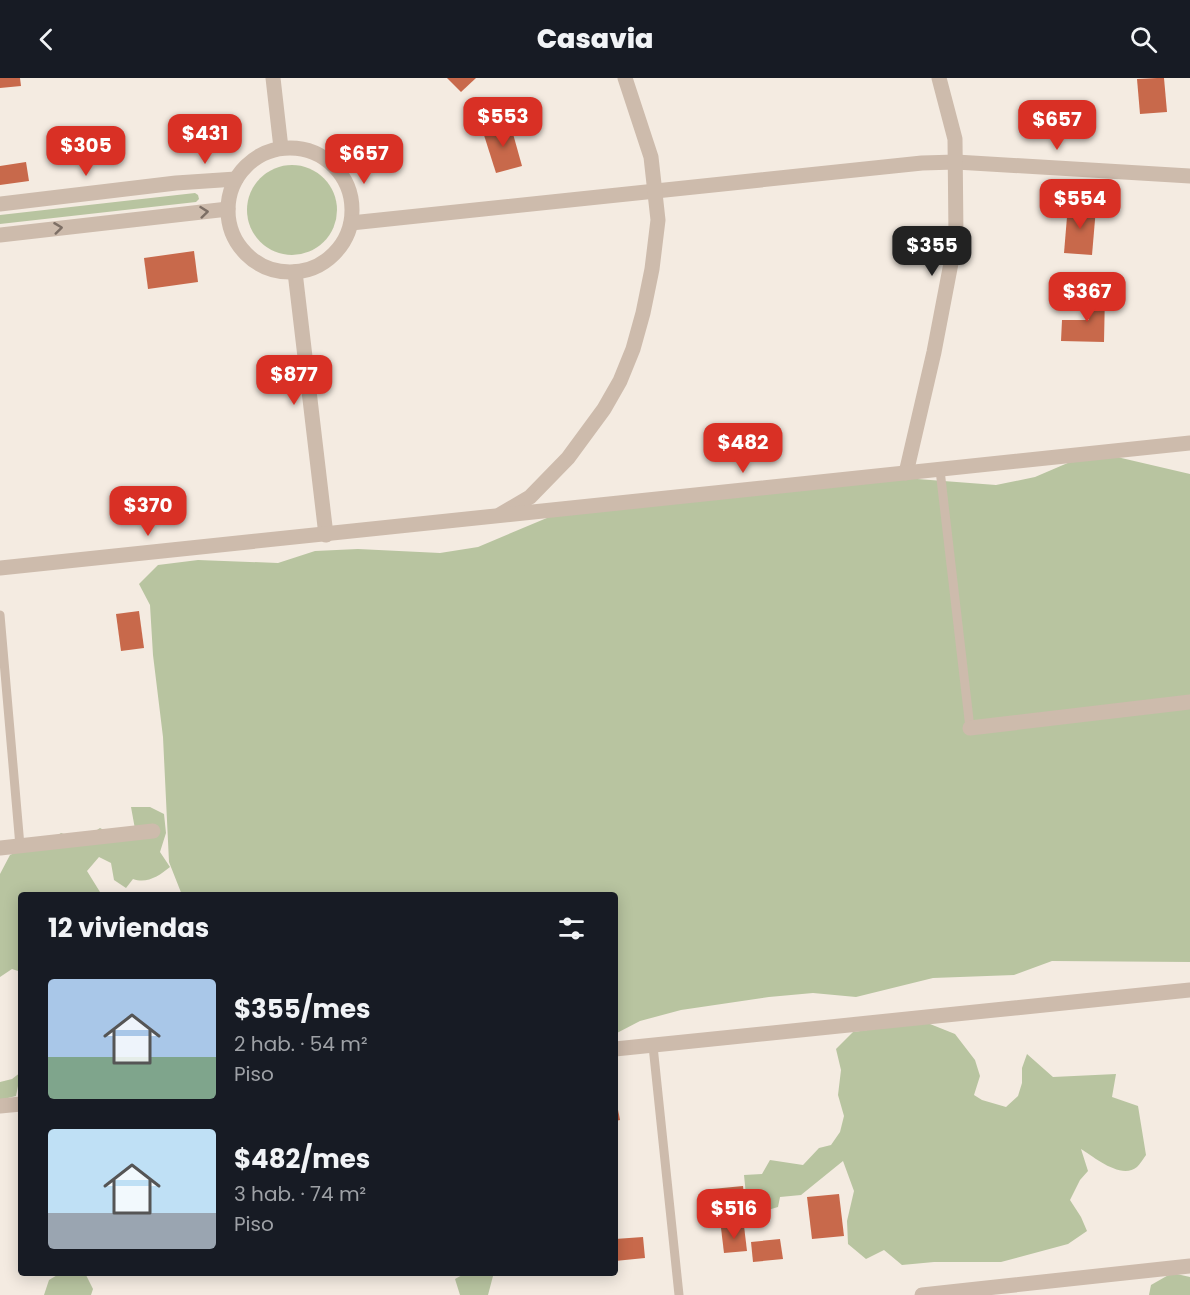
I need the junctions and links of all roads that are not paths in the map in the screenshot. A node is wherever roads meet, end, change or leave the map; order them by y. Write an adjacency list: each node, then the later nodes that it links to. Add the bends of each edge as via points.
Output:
1 (273, 78): 4 (street)
2 (625, 78): 8 (street, via 651,157)
3 (939, 78): 5 (street, via 955,139)
4 (281, 148): 7 (street, via 248,164); 11 (street, via 320,155 336,168 347,184 353,204)
5 (956, 162): 6 (street); 8 (street, via 922,162); 16 (street, via 956,237)
6 (1190, 176)
7 (236, 179): 9 (street); 10 (street)
8 (657, 191): 11 (street); 17 (street, via 658,220 644,313 620,381 568,458 530,497)
9 (0, 204)
10 (228, 209): 12 (street, one-way to 10); 13 (street, via 231,230 248,255 274,270)
11 (351, 223): 13 (street, via 344,242 332,257 315,268)
12 (0, 235)
13 (295, 272): 18 (street)
14 (1190, 443): 15 (street)
15 (940, 470): 16 (street); 22 (lane)
16 (906, 473): 17 (street)
17 (496, 517): 18 (street)
18 (326, 535): 19 (street)
19 (0, 568)
20 (0, 615): 24 (lane)
21 (1190, 702): 22 (street)
22 (970, 728)
23 (153, 831): 24 (street)
24 (20, 846): 25 (street)
25 (0, 848)
26 (1190, 990): 27 (street)
27 (653, 1046): 28 (street); 33 (lane)
28 (618, 1049)
29 (18, 1104): 30 (street)
30 (0, 1106)
31 (1190, 1266): 32 (street)
32 (967, 1293): 34 (street)
33 (679, 1295)
34 (922, 1295)

